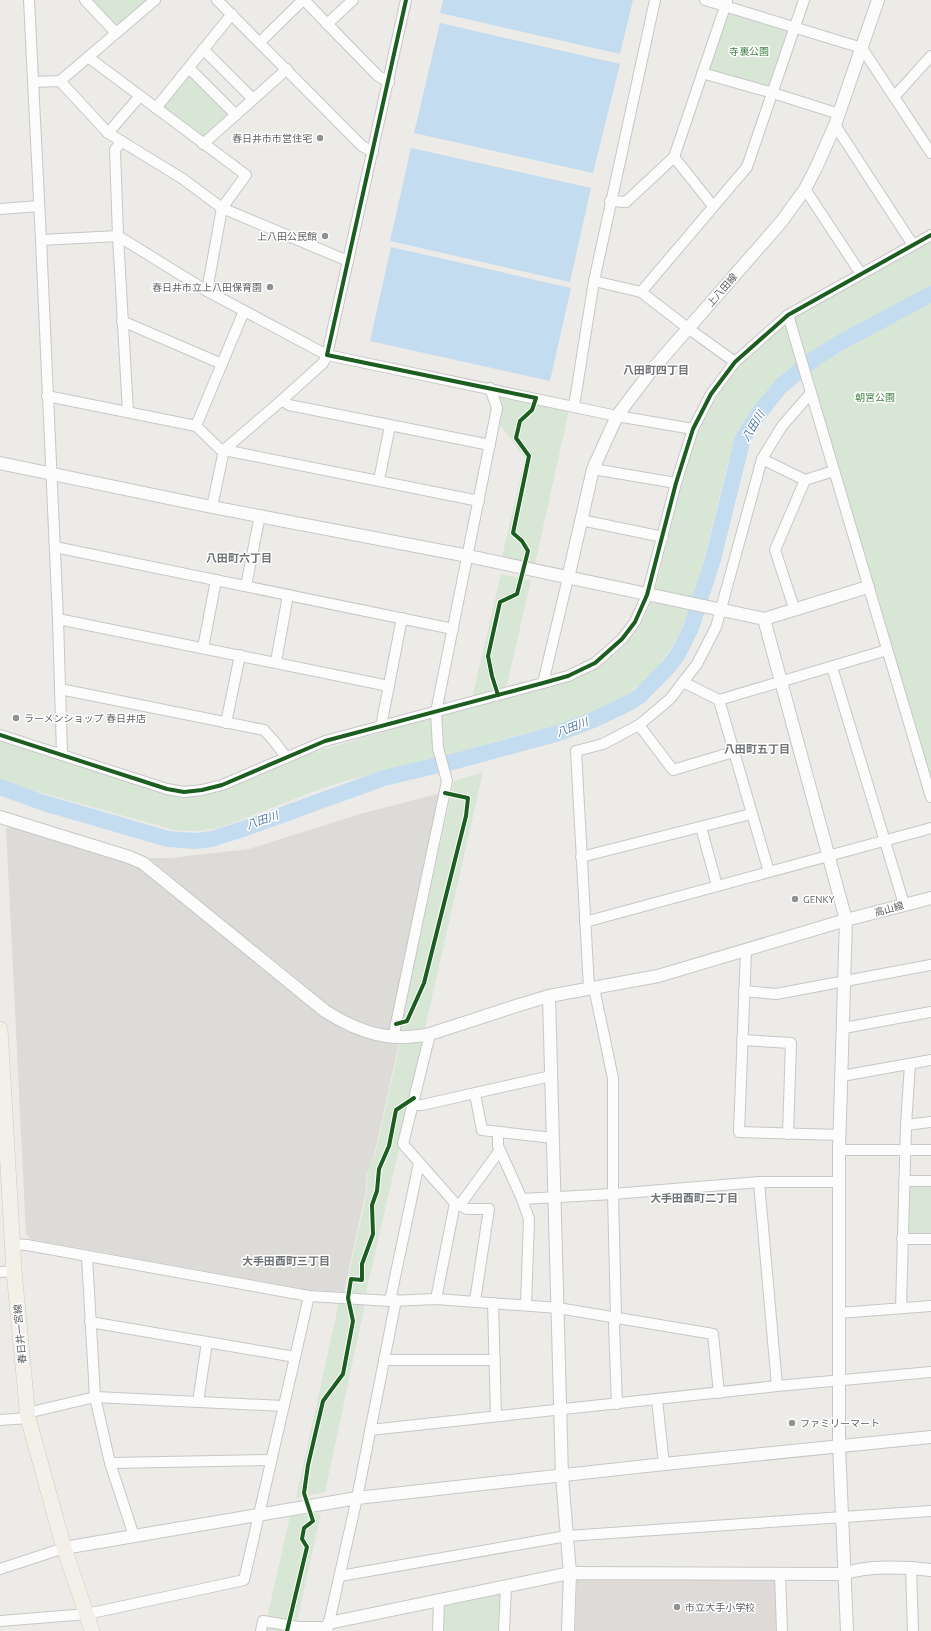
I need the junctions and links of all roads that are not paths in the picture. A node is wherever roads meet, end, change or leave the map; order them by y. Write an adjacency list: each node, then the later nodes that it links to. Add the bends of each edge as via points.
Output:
1 (29, 0): 26 (street)
2 (85, 0): 16 (street)
3 (155, 0): 16 (street)
4 (217, 0): 13 (street)
5 (304, 0): 14 (street); 17 (street)
6 (353, 0): 14 (street)
7 (405, 0): 27 (street)
8 (656, 0): 42 (street)
9 (705, 0): 12 (street)
10 (804, 0): 15 (street)
11 (878, 0): 18 (street, 上八田線)
12 (727, 3): 15 (street); 24 (street)
13 (232, 14): 17 (street); 19 (street)
14 (327, 24): 27 (street, via 378,76)
15 (795, 28): 18 (street); 28 (street)
16 (116, 32): 21 (street)
17 (260, 42): 23 (street)
18 (862, 48): 30 (street); 34 (street, 上八田線)
19 (203, 49): 22 (street); 31 (street)
20 (931, 56): 30 (street)
21 (88, 57): 25 (street); 29 (street)
22 (188, 68): 32 (street); 33 (street)
23 (287, 69): 31 (street); 39 (street, via 362,146)
24 (702, 73): 28 (street); 40 (street)
25 (60, 81): 26 (street); 35 (street)
26 (34, 82): 43 (street)
27 (389, 82): 39 (street)
28 (773, 93): 34 (street); 44 (street, via 747,167)
29 (140, 96): 32 (street); 35 (street)
30 (894, 97): 38 (street)
31 (253, 99): 33 (street)
32 (156, 108): 37 (street)
33 (236, 115): 37 (street)
34 (837, 120): 41 (street, 上八田線); 50 (street)
35 (108, 133): 36 (street)
36 (121, 141): 45 (street, via 183,179); 48 (street, via 115,150)
37 (203, 144): 45 (street, via 246,175)
38 (930, 150)
39 (373, 152): 51 (street)
40 (674, 157): 42 (street, via 626,202); 44 (street)
41 (805, 189): 52 (street); 59 (street, 上八田線, via 782,221)
42 (610, 201): 53 (street)
43 (39, 206): 46 (street); 49 (street)
44 (714, 206): 55 (street)
45 (222, 208): 51 (street); 54 (street)
46 (0, 209)
47 (931, 235): 50 (street)
48 (118, 236): 49 (street); 54 (street); 58 (street)
49 (42, 240): 65 (street)
50 (913, 245): 52 (street)
51 (348, 261): 60 (street)
52 (860, 274): 57 (street)
53 (594, 281): 55 (street); 67 (street)
54 (207, 291): 56 (street)
55 (641, 292): 59 (street)
56 (244, 311): 60 (street); 62 (street)
57 (788, 315): 61 (street); 64 (street)
58 (122, 321): 62 (street); 68 (street)
59 (689, 329): 61 (street); 69 (street, 上八田線, via 651,371)
60 (327, 355): 63 (street); 66 (street, via 323,362)
61 (735, 362): 72 (street, via 711,394)
62 (222, 364): 70 (street)
63 (490, 388): 67 (street); 73 (street, via 497,408)
64 (812, 393): 75 (street, via 782,426); 78 (street)
65 (47, 396): 68 (street); 79 (street)
66 (282, 400): 71 (street, via 290,405); 74 (street)
67 (574, 406): 69 (street)
68 (128, 412): 70 (street)
69 (617, 416): 72 (street); 77 (street, 上八田線)
70 (196, 426): 74 (street)
71 (390, 426): 73 (street); 80 (street)
72 (693, 429): 82 (street)
73 (490, 445): 83 (street)
74 (224, 451): 80 (street); 84 (street)
75 (762, 460): 81 (street); 97 (street)
76 (0, 463): 79 (street)
77 (593, 469): 82 (street); 86 (street, 上八田線)
78 (834, 470): 81 (street); 93 (street)
79 (51, 474): 84 (street); 88 (street)
80 (378, 480): 83 (street)
81 (805, 480): 96 (street, via 775,550)
82 (676, 483): 87 (street)
83 (479, 501): 89 (street)
84 (212, 507): 85 (street)
85 (260, 515): 89 (street); 92 (street)
86 (581, 520): 87 (street); 90 (street, 上八田線)
87 (663, 537): 95 (street)
88 (55, 547): 91 (street); 100 (street)
89 (468, 556): 90 (street); 101 (street)
90 (568, 578): 95 (street); 108 (street)
91 (216, 580): 92 (street); 102 (street)
92 (246, 586): 94 (street)
93 (868, 587): 96 (street); 103 (street)
94 (288, 595): 98 (street); 105 (street)
95 (647, 595): 97 (street); 108 (street, via 635,622 610,651 595,663 568,676)
96 (794, 608): 99 (street)
97 (721, 610): 99 (street); 107 (street, via 708,644)
98 (402, 618): 101 (street); 110 (street)
99 (764, 618): 109 (street)
100 (58, 619): 102 (street); 111 (street)
101 (453, 629): 113 (street)
102 (203, 648): 104 (street)
103 (887, 650): 106 (street); 121 (street)
104 (240, 655): 105 (street); 114 (street)
105 (276, 662): 110 (street)
106 (832, 667): 109 (street); 126 (street)
107 (683, 682): 112 (street); 115 (street, via 670,699)
108 (543, 683): 113 (street)
109 (781, 683): 112 (street); 127 (street)
110 (389, 686): 116 (street)
111 (60, 689): 114 (street); 119 (street)
112 (719, 700): 118 (street)
113 (436, 712): 116 (street); 145 (street, via 438,748 447,781)
114 (226, 723): 120 (street, via 264,730)
115 (639, 725): 118 (street, via 673,770); 128 (street, via 603,744 576,751)
116 (381, 726): 120 (street, via 325,741)
117 (0, 735): 119 (street)
118 (733, 752): 122 (street)
119 (62, 754): 120 (street, via 167,789 184,792 222,785)
120 (286, 757)
121 (931, 797)
122 (751, 814): 124 (street); 129 (street)
123 (0, 817): 145 (street, 高山線, via 143,863 325,1011 345,1024 368,1033)
124 (701, 827): 128 (street); 130 (street)
125 (931, 828): 126 (street)
126 (884, 841): 127 (street); 132 (street)
127 (829, 856): 129 (street); 133 (street)
128 (581, 858): 134 (street)
129 (768, 872): 130 (street)
130 (717, 886): 134 (street)
131 (931, 898): 132 (street, 高山線)
132 (904, 904): 133 (street, 高山線)
133 (846, 920): 135 (street, 高山線); 137 (street)
134 (585, 922): 138 (street)
135 (746, 951): 138 (street, 高山線, via 658,976); 139 (street)
136 (931, 965): 137 (street)
137 (845, 981): 139 (street, via 776,994); 142 (street)
138 (592, 988): 140 (street, 高山線); 170 (street, via 613,1078)
139 (744, 991): 146 (street)
140 (549, 996): 144 (street, 高山線); 149 (street)
141 (931, 1012): 142 (street)
142 (844, 1028): 150 (street)
143 (0, 1029): 164 (main road, 春日井一宮線)
144 (430, 1034): 145 (street, 高山線); 152 (street)
145 (393, 1038)
146 (742, 1040): 156 (street, via 739,1132); 156 (street, via 792,1043)
147 (931, 1060): 148 (street)
148 (910, 1064): 150 (street); 154 (street)
149 (551, 1076): 151 (street); 158 (street)
150 (842, 1076): 157 (street)
151 (475, 1094): 152 (street); 155 (street, via 482,1130)
152 (413, 1105): 163 (street, via 403,1144)
153 (931, 1122): 154 (street)
154 (906, 1125): 161 (street)
155 (498, 1132): 158 (street); 159 (street)
156 (788, 1134): 157 (street)
157 (840, 1135): 160 (street)
158 (553, 1138): 171 (street)
159 (500, 1150): 172 (street); 173 (street)
160 (839, 1150): 161 (street); 168 (street)
161 (905, 1150): 162 (street); 165 (street)
162 (931, 1150)
163 (419, 1163): 173 (street); 181 (street)
164 (4, 1170): 169 (main road, 春日井一宮線)
165 (904, 1181): 166 (street); 174 (street)
166 (931, 1181)
167 (759, 1182): 168 (street); 170 (street); 197 (street)
168 (839, 1182): 188 (street)
169 (5, 1194): 176 (main road, 春日井一宮線)
170 (613, 1194): 171 (street); 189 (street)
171 (555, 1198): 172 (street); 186 (street)
172 (522, 1199): 184 (street, via 529,1219)
173 (458, 1204): 180 (street); 182 (street, via 468,1209 489,1210)
174 (902, 1239): 175 (street); 187 (street)
175 (931, 1239)
176 (13, 1244): 177 (street); 178 (main road, 春日井一宮線)
177 (87, 1256): 179 (street); 190 (street)
178 (7, 1271): 205 (main road, 春日井一宮線)
179 (308, 1296): 181 (street); 192 (street)
180 (436, 1299): 181 (street); 182 (street)
181 (393, 1300): 193 (street)
182 (475, 1301): 183 (street)
183 (493, 1303): 184 (street); 194 (street)
184 (526, 1305): 186 (street)
185 (931, 1306): 187 (street)
186 (558, 1308): 189 (street); 204 (street)
187 (901, 1308): 188 (street)
188 (839, 1313): 196 (street)
189 (616, 1318): 198 (street, via 713,1334); 202 (street, via 614,1325)
190 (90, 1322): 191 (street); 199 (street)
191 (207, 1342): 192 (street); 201 (street)
192 (295, 1357): 203 (street)
193 (384, 1360): 194 (street); 208 (street)
194 (495, 1360): 206 (street)
195 (931, 1372): 196 (street)
196 (839, 1381): 197 (street); 210 (street)
197 (777, 1386): 198 (street)
198 (719, 1393): 200 (street)
199 (95, 1397): 201 (street); 205 (street); 212 (street)
200 (657, 1400): 202 (street); 213 (street)
201 (198, 1402): 203 (street)
202 (617, 1404): 204 (street)
203 (283, 1406): 211 (street)
204 (561, 1410): 206 (street); 214 (street)
205 (27, 1415): 207 (street); 221 (main road, 春日井一宮線)
206 (496, 1416): 208 (street)
207 (0, 1420)
208 (370, 1430): 215 (street)
209 (931, 1437): 210 (street)
210 (839, 1446): 213 (street); 218 (street)
211 (271, 1460): 212 (street); 217 (street)
212 (110, 1463): 219 (street)
213 (664, 1464): 214 (street)
214 (562, 1476): 215 (street); 220 (street)
215 (357, 1498): 217 (street); 228 (street)
216 (931, 1511): 218 (street)
217 (259, 1514): 219 (street); 231 (street, via 244,1580)
218 (843, 1517): 220 (street); 227 (street)
219 (134, 1536): 221 (street)
220 (567, 1536): 225 (street); 228 (street)
221 (64, 1548): 223 (street); 231 (main road, 春日井一宮線)
222 (911, 1567): 224 (street); 227 (street, via 854,1570); 241 (street)
223 (0, 1569)
224 (931, 1570)
225 (570, 1573): 226 (street); 229 (street); 238 (street)
226 (780, 1574): 227 (street); 239 (street)
227 (844, 1574): 240 (street)
228 (340, 1576): 233 (street)
229 (506, 1586): 230 (street); 237 (street)
230 (439, 1600): 233 (street); 236 (street)
231 (87, 1614): 232 (street); 234 (main road, 春日井一宮線)
232 (0, 1621)
233 (328, 1627): 235 (street, via 298,1627 263,1621)
234 (92, 1631)
235 (261, 1631)
236 (438, 1631)
237 (504, 1631)
238 (568, 1631)
239 (782, 1631)
240 (847, 1631)
241 (913, 1631)

